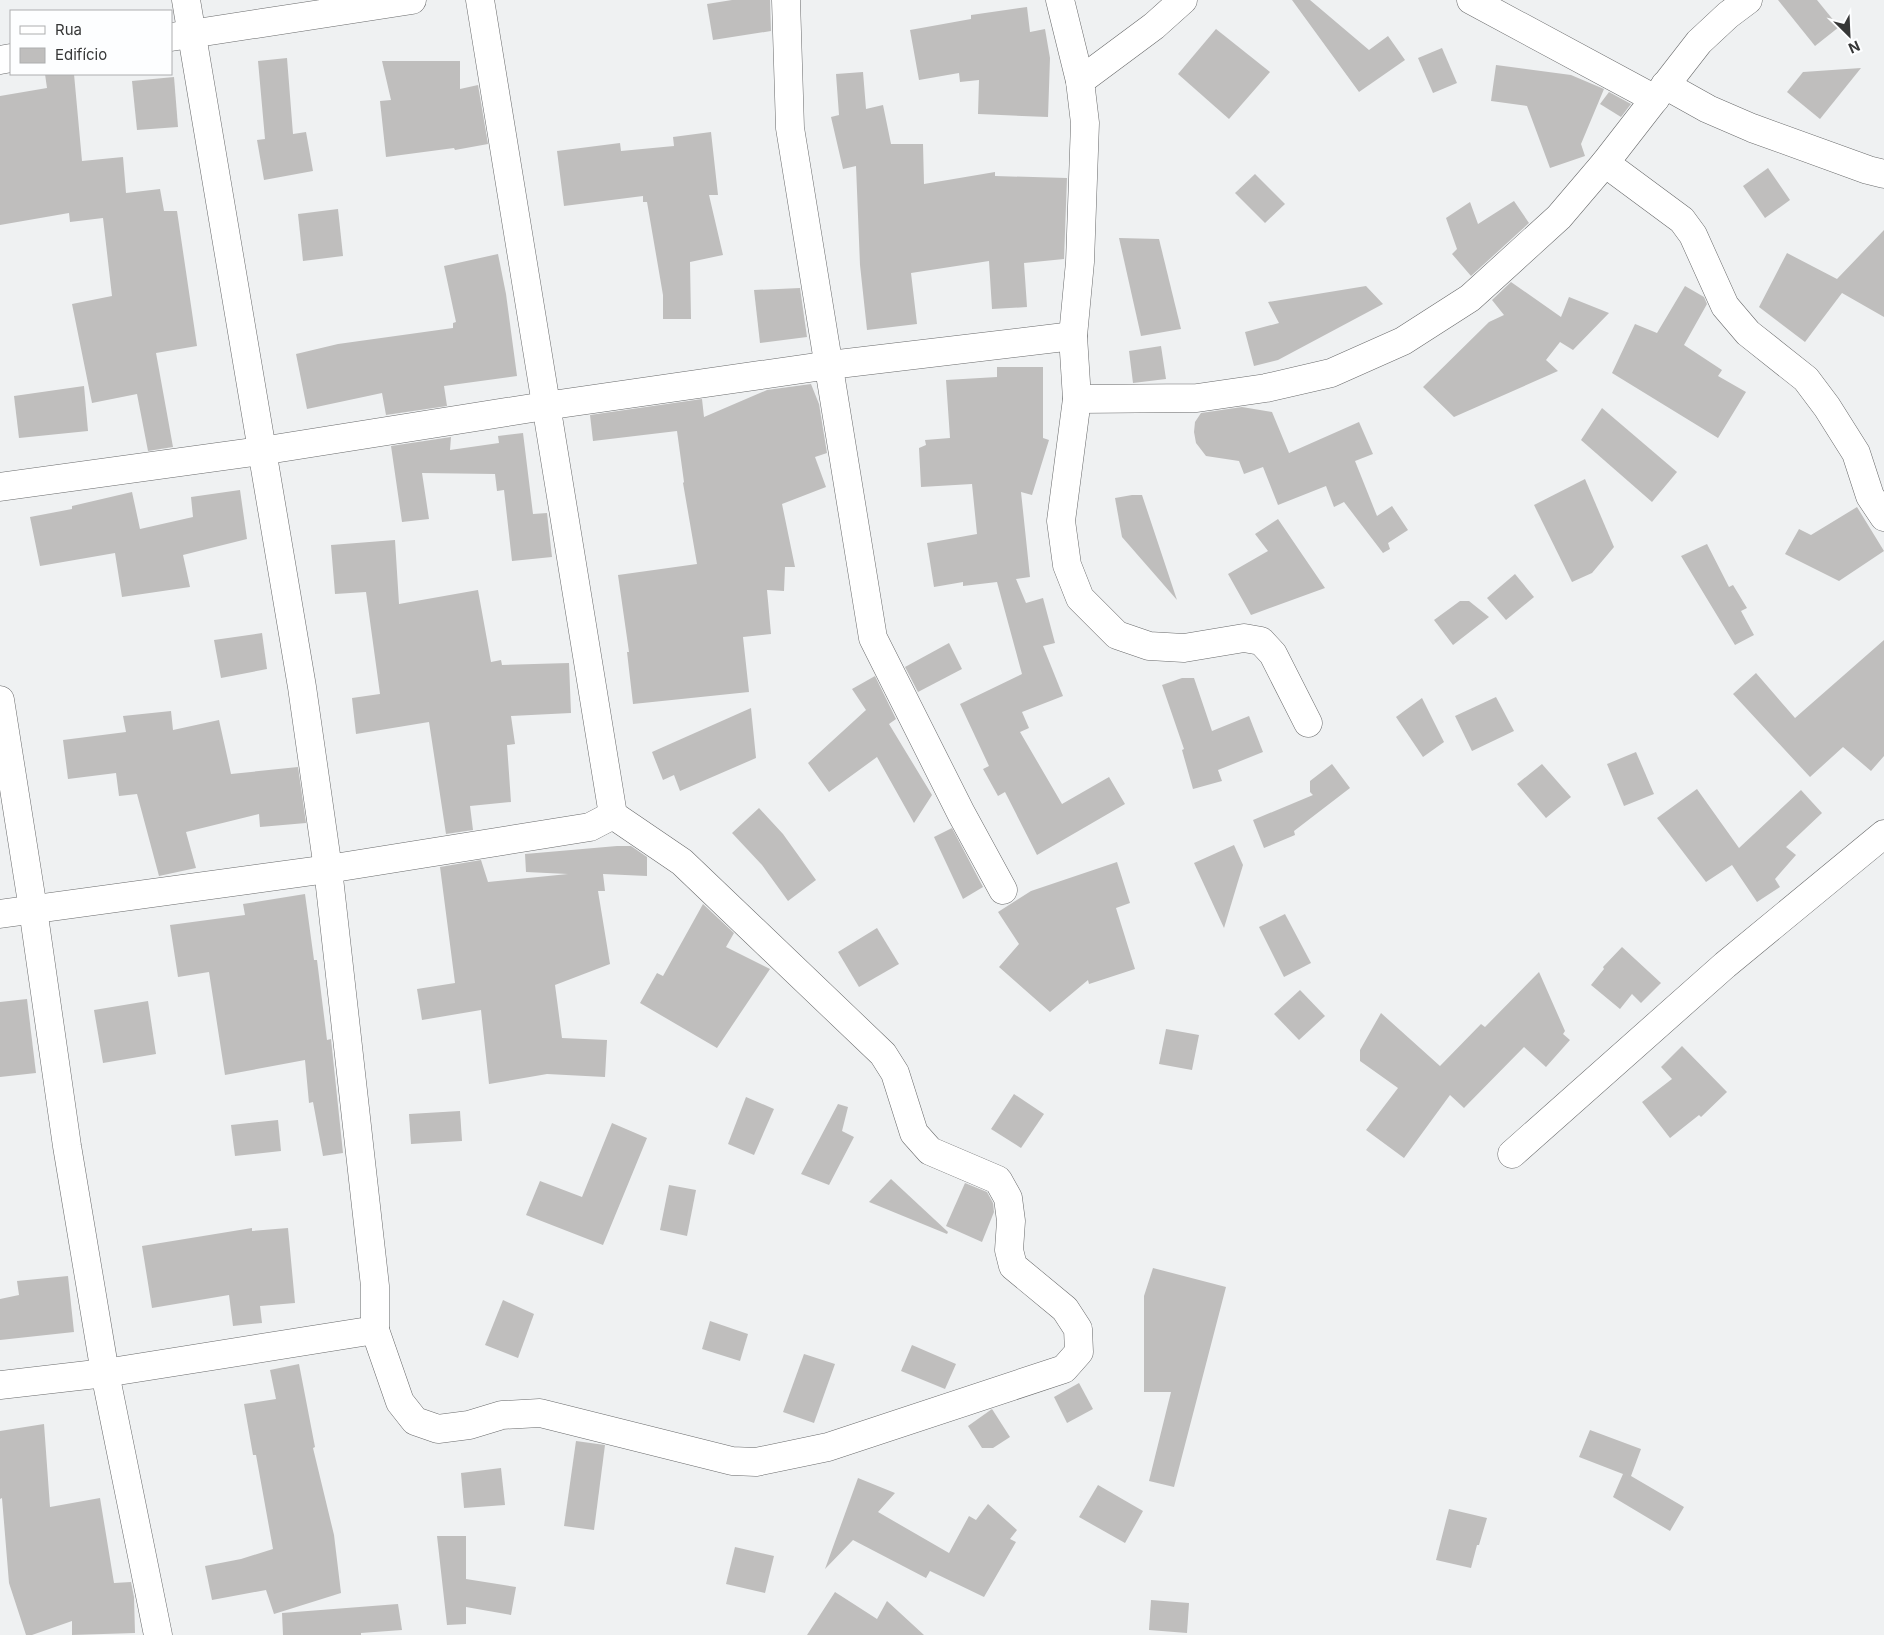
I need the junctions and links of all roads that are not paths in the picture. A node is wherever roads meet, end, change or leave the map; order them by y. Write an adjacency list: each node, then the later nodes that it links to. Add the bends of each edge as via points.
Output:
1 (186, 0): 9 (street)
2 (412, 0): 9 (street)
3 (480, 0): 17 (street)
4 (786, 0): 15 (street, via 790,128)
5 (1060, 0): 10 (street)
6 (1183, 0): 10 (street, via 1154,26)
7 (1471, 0): 11 (street)
8 (1748, 0): 11 (street, via 1699,42)
9 (181, 36): 18 (street)
10 (1080, 81): 14 (street, via 1084,133 1080,262)
11 (1660, 92): 12 (street); 13 (street)
12 (1605, 163): 16 (street, via 1559,217 1470,298 1394,345 1331,373 1266,388 1197,398); 20 (street, via 1682,220 1693,235 1725,306 1748,332 1806,379 1827,407 1856,453 1870,496)
13 (1884, 174)
14 (1073, 336): 15 (street); 16 (street)
15 (830, 365): 17 (street); 26 (street, via 873,638 961,813)
16 (1078, 399): 22 (street, via 1061,520 1067,565 1080,598 1117,635 1150,646 1184,648 1244,638 1261,641 1273,654)
17 (546, 406): 18 (street); 23 (street)
18 (261, 451): 19 (street); 25 (street, via 302,688)
19 (0, 487)
20 (1884, 517)
21 (0, 700): 27 (street)
22 (1308, 723)
23 (613, 815): 25 (street, via 590,827); 30 (street, via 682,862 883,1054 895,1073 914,1133 930,1151 998,1180 1008,1198 1011,1221 1009,1250 1013,1266 1065,1309 1078,1329 1079,1352 1064,1368 828,1447 756,1462 732,1461 540,1413 502,1414 469,1425 438,1429 416,1421 400,1402)
24 (1884, 834): 29 (street, via 1725,965)
25 (328, 869): 27 (street); 30 (street, via 375,1286)
26 (1004, 890)
27 (33, 909): 28 (street); 31 (street, via 67,1146)
28 (0, 914)
29 (1512, 1154)
30 (375, 1330): 31 (street)
31 (105, 1374): 32 (street); 33 (street)
32 (0, 1385)
33 (158, 1635)

